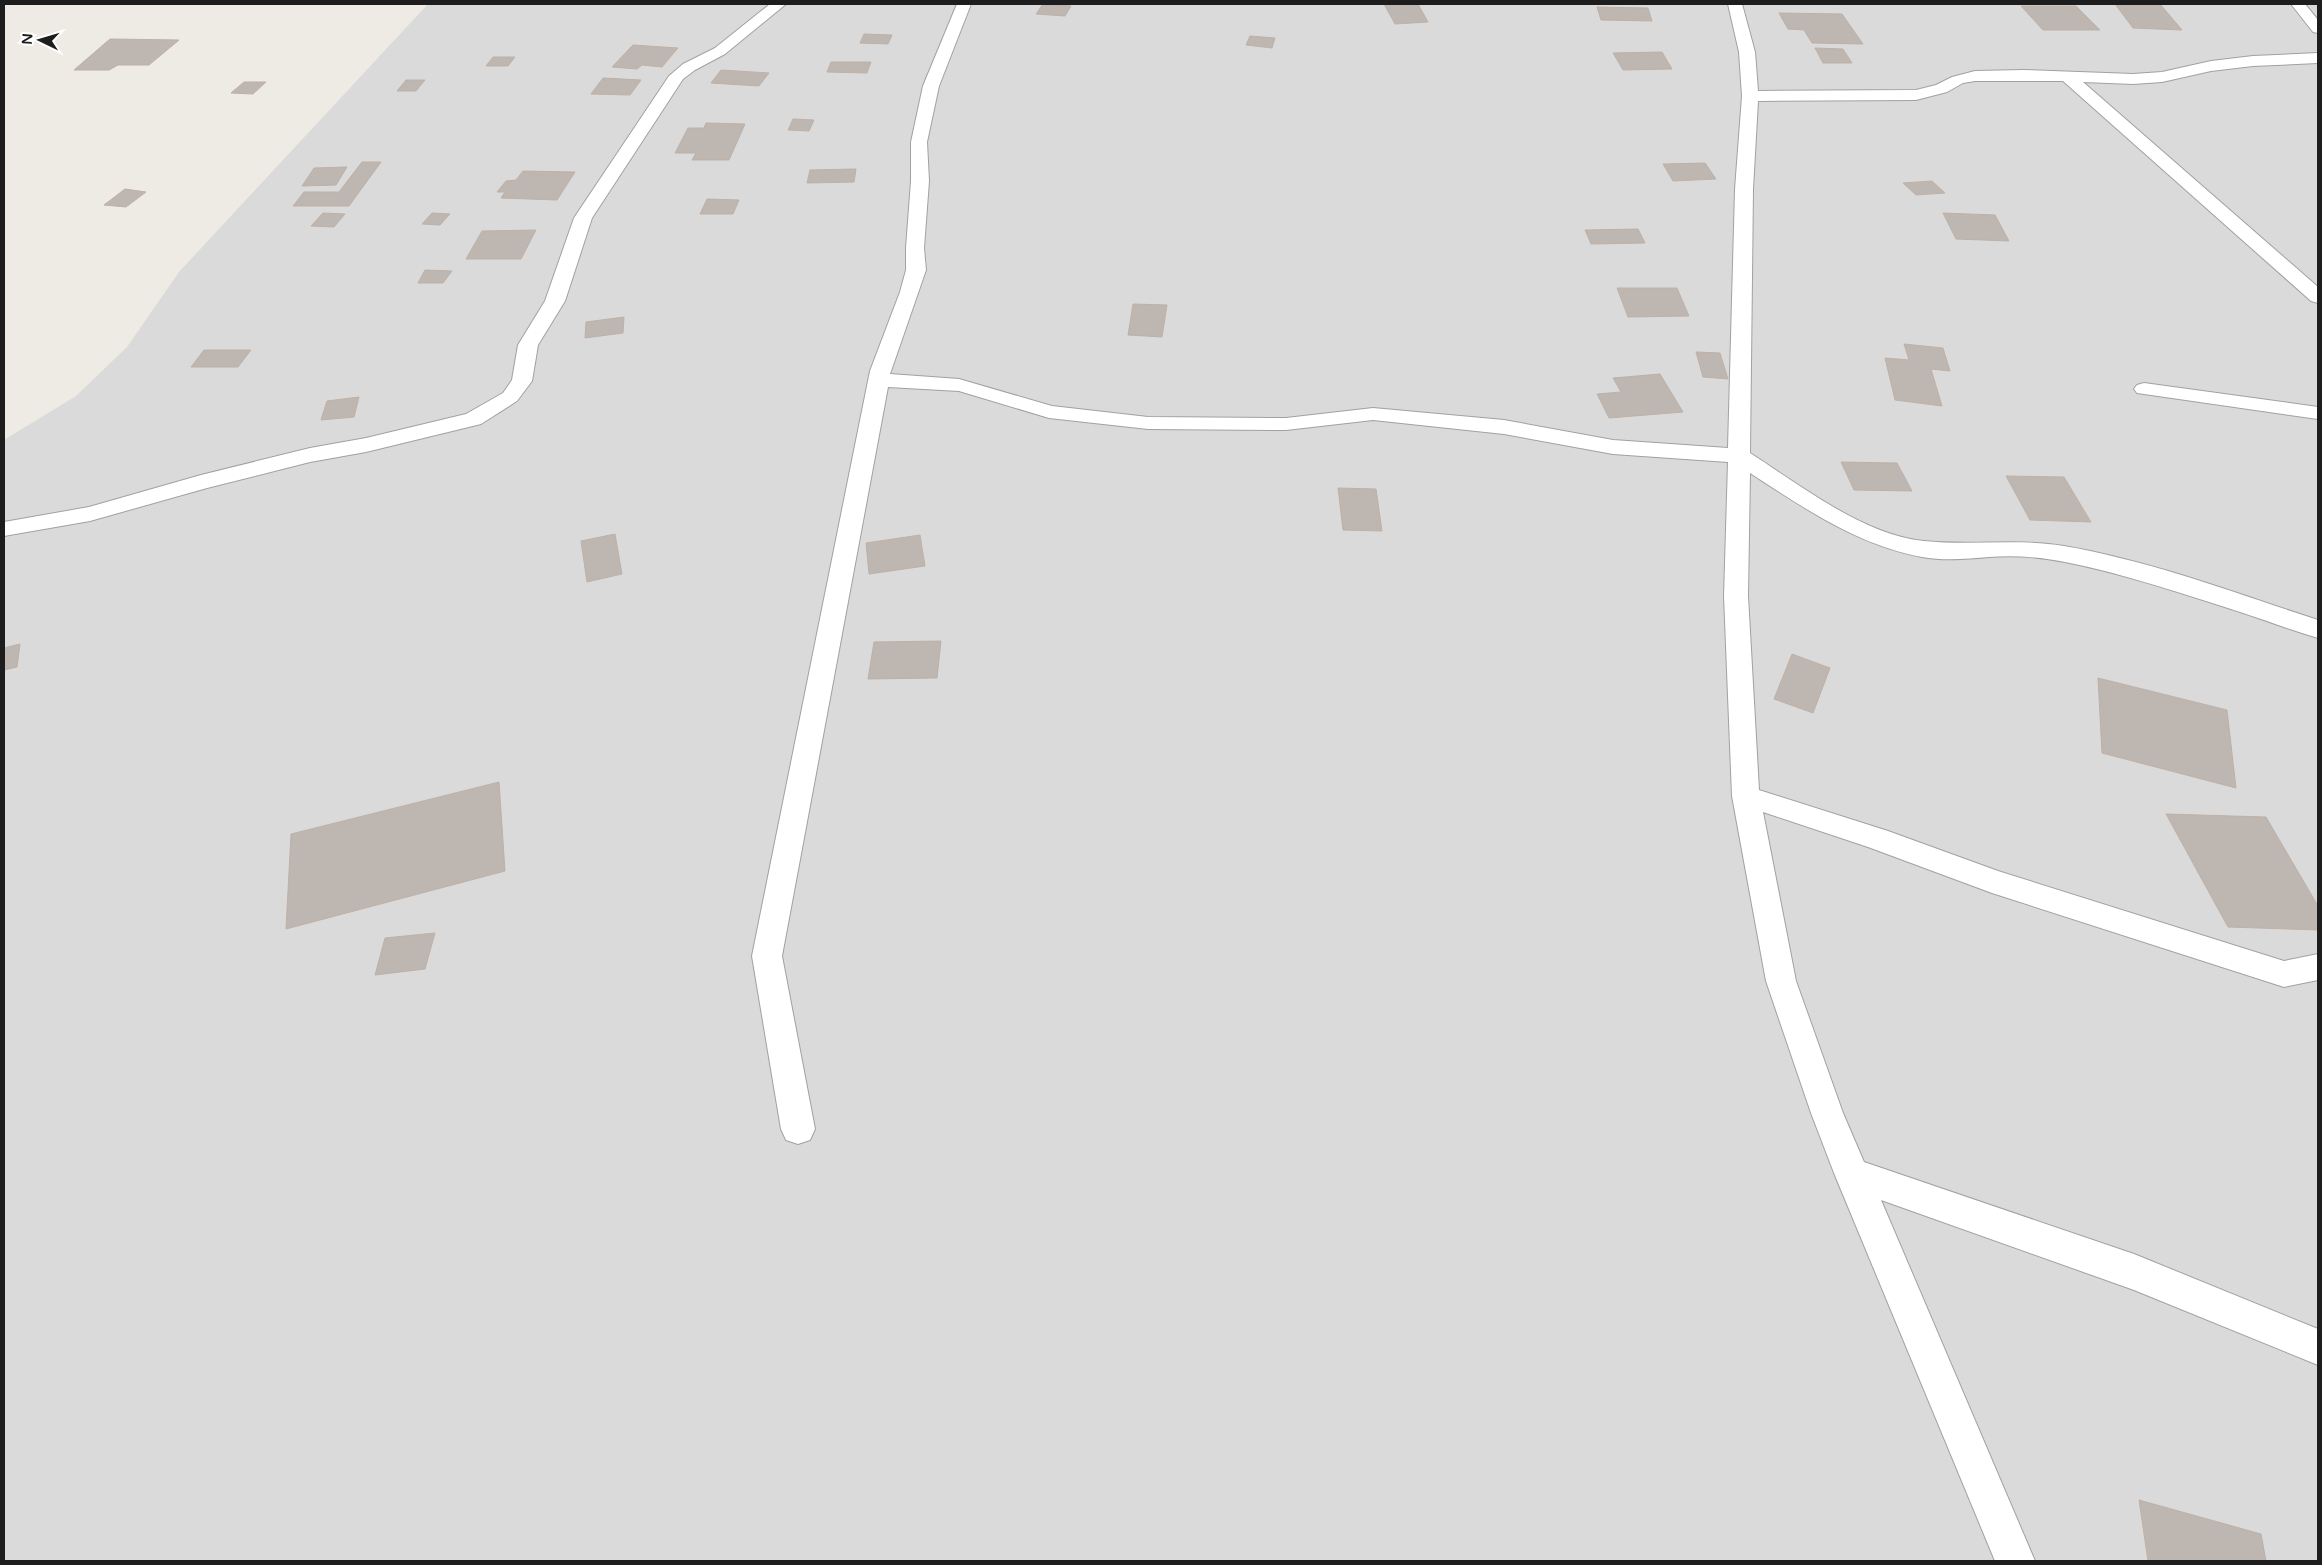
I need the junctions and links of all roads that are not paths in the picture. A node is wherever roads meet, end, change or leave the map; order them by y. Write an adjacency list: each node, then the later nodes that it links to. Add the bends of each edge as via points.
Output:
1 (779, 4): 14 (street, via 720,51 689,66 677,76 583,218 555,301 528,345 522,381 510,397 473,419 201,482 90,514)
2 (964, 4): 10 (street, via 931,86 919,142 916,270)
3 (1735, 4): 8 (street, via 1747,52)
4 (2298, 4): 5 (street)
5 (2318, 29)
6 (2318, 58): 7 (street, via 2211,66 2162,77)
7 (2067, 76): 8 (street, via 1976,76 1916,94); 9 (street)
8 (1750, 96): 13 (street, via 1744,189)
9 (2318, 297)
10 (879, 378): 13 (street, via 889,382 959,386 1050,412 1148,424 1286,424 1373,414 1504,427 1613,447); 18 (street, via 767,956)
11 (2144, 389): 12 (street)
12 (2318, 413)
13 (1738, 456): 15 (street, via 1818,507 1860,530 1891,541 1922,549 1965,552 2031,550 2064,554 2159,577); 16 (street, via 1736,596)
14 (4, 529)
15 (2318, 628)
16 (1746, 796): 17 (street, via 1992,881 2284,974); 19 (street, via 1781,981)
17 (2318, 967)
18 (798, 1129)
19 (1851, 1173): 20 (street, via 2134,1272); 21 (street)
20 (2318, 1347)
21 (2015, 1561)

